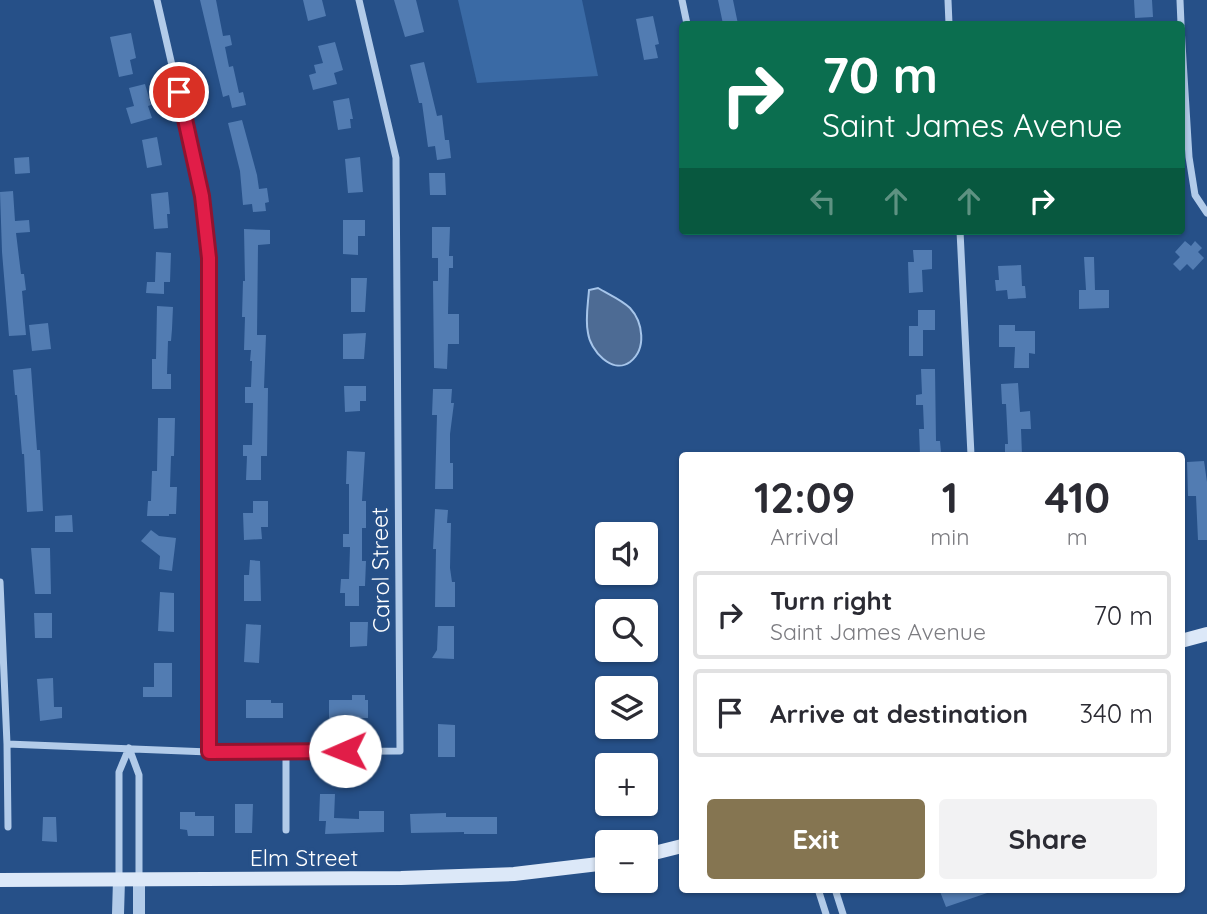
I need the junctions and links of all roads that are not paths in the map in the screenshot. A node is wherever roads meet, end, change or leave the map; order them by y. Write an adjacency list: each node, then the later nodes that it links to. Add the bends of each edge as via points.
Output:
1 (157, 0): 18 (street, via 202,196 209,258)
2 (359, 0): 19 (street, Carol Street, via 397,158 400,751)
3 (682, 0): 6 (street)
4 (948, 0): 7 (street)
5 (1180, 0): 8 (street)
6 (686, 21)
7 (949, 21)
8 (1181, 21)
9 (1185, 92): 10 (street, via 1195,195)
10 (1207, 213)
11 (960, 235): 12 (street)
12 (971, 452)
13 (0, 582): 16 (street)
14 (1207, 634): 15 (main road)
15 (1185, 640)
16 (8, 744): 17 (street, Carol Street); 20 (street)
17 (129, 748): 18 (street, Carol Street); 26 (street, via 119,772); 27 (street, via 139,775)
18 (209, 752): 19 (street, Carol Street)
19 (286, 752): 21 (street)
20 (8, 827)
21 (286, 830)
22 (679, 847): 23 (main road)
23 (658, 852)
24 (595, 865): 27 (main road, Elm Street, via 462,876)
25 (0, 880): 26 (main road, Elm Street)
26 (119, 880): 27 (main road, Elm Street); 30 (street)
27 (139, 880): 31 (street)
28 (819, 893): 32 (street)
29 (836, 893): 33 (street)
30 (118, 914)
31 (139, 914)
32 (826, 914)
33 (843, 914)

